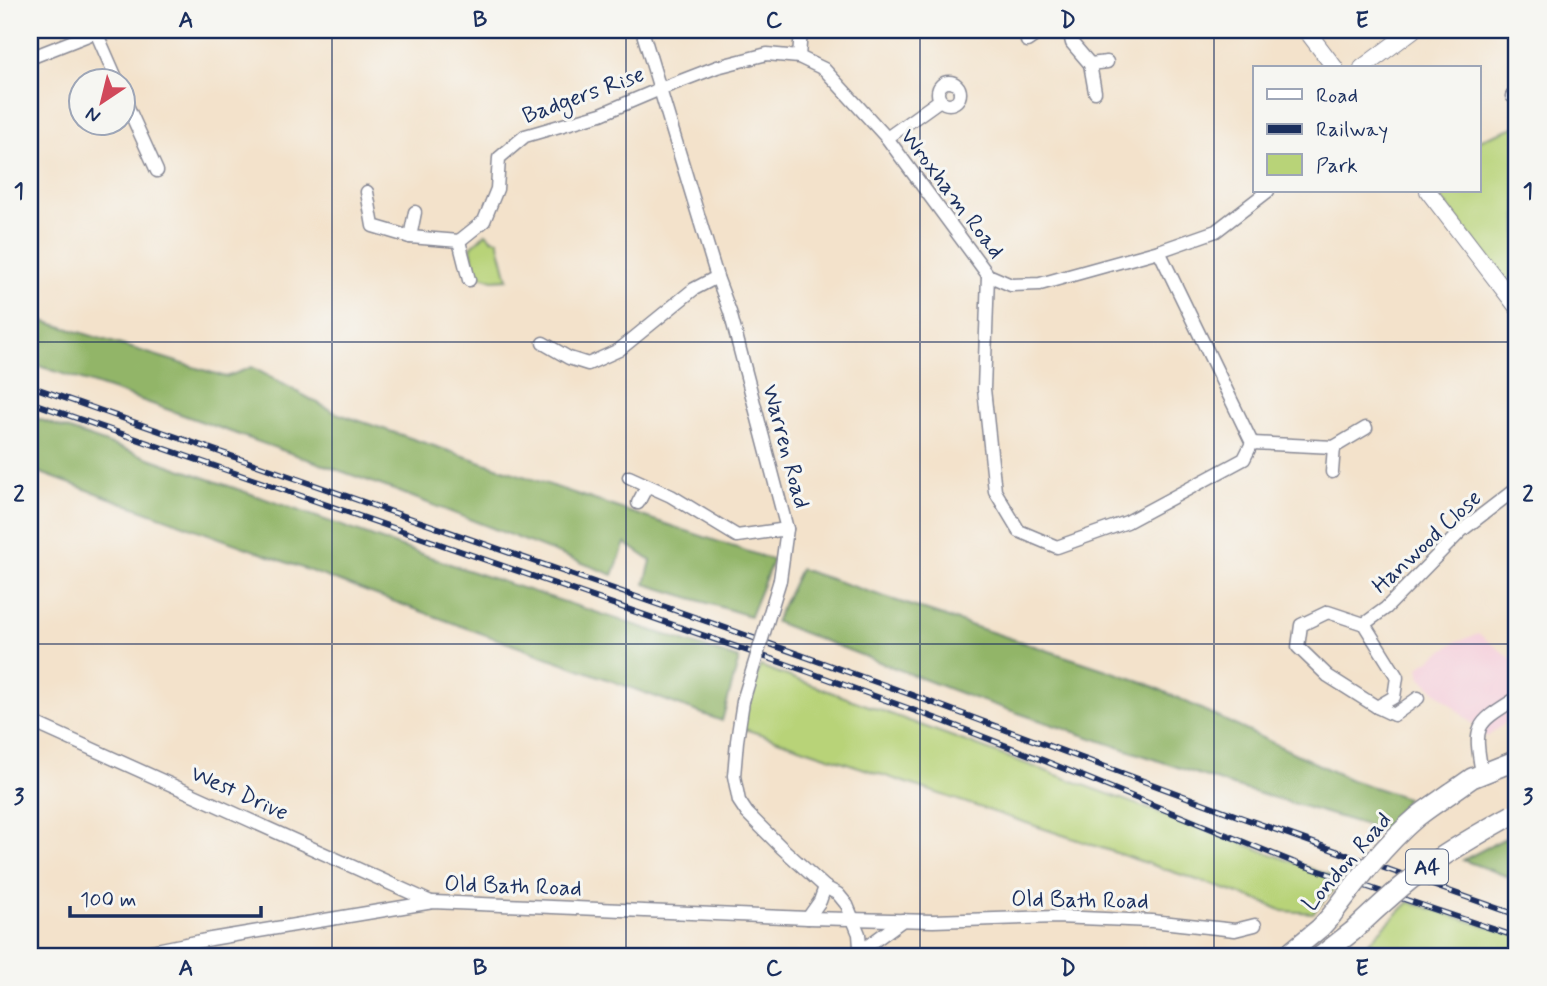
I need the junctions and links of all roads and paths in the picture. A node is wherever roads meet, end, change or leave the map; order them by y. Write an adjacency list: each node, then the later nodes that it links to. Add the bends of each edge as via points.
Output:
1 (642, 30): 16 (street, Warren Road)
2 (801, 30): 9 (street)
3 (1047, 30): 8 (street)
4 (1069, 30): 12 (street, via 1072,43)
5 (1306, 30): 14 (street)
6 (1413, 30): 15 (street)
7 (98, 31): 10 (street); 13 (street)
8 (1027, 41)
9 (799, 57): 16 (street, Wroxham Road, via 767,54); 20 (street, Wroxham Road, via 824,69)
10 (30, 58)
11 (1107, 62): 12 (street)
12 (1090, 64): 17 (street)
13 (112, 66)
14 (1333, 66)
15 (1365, 66)
16 (660, 89): 27 (street, Badgers Rise, via 601,114 525,136 499,158 497,189 484,221); 30 (street, Warren Road)
17 (1094, 92)
18 (940, 100): 20 (street)
19 (136, 125): 21 (street)
20 (887, 138): 29 (street, Wroxham Road)
21 (157, 171)
22 (367, 192): 26 (street, via 373,226)
23 (1267, 192): 28 (street, Wroxham Road, via 1216,231)
24 (1429, 192): 32 (street)
25 (415, 212): 26 (street)
26 (410, 237): 27 (street)
27 (458, 241): 31 (street)
28 (1159, 251): 29 (street, Wroxham Road, via 1040,284 1011,285); 35 (street)
29 (988, 275): 35 (street, via 984,389 995,491 1019,531 1057,547 1127,522 1244,459)
30 (717, 277): 33 (street, via 694,289 620,350 588,363); 42 (street, Warren Road)
31 (470, 280)
32 (1517, 307)
33 (543, 343)
34 (1366, 428): 36 (street)
35 (1252, 443): 36 (street)
36 (1334, 447): 37 (street)
37 (1332, 472)
38 (629, 477): 39 (street)
39 (647, 486): 41 (street); 42 (street, via 737,536)
40 (1517, 488): 43 (street, Hanwood Close, via 1461,531 1387,608)
41 (638, 503)
42 (787, 529): 51 (street, Warren Road, bridge, via 780,580 743,701 733,776 747,813)
43 (1364, 624): 46 (street, Hanwood Close, via 1397,677 1394,697); 46 (street, Hanwood Close, via 1328,612 1301,625 1298,647 1328,676)
44 (1418, 698): 46 (street, via 1394,715)
45 (1517, 698): 49 (street, via 1480,725)
46 (1377, 707)
47 (30, 721): 52 (street, West Drive)
48 (1517, 760): 49 (main road, London Road / A4)
49 (1482, 773): 59 (main road, London Road / A4, bridge, via 1420,814 1363,874 1331,916)
50 (1515, 814): 60 (main road, A4, bridge, via 1421,871)
51 (825, 887): 53 (street); 54 (street, Warren Road, via 838,894)
52 (433, 902): 53 (street, Old Bath Road); 58 (street, Old Bath Road)
53 (808, 918): 54 (street, Old Bath Road)
54 (852, 919): 55 (street, Old Bath Road); 57 (street, Warren Road, via 860,941)
55 (903, 920): 56 (street, Old Bath Road, via 1057,917 1235,930); 57 (street)
56 (1255, 925)
57 (857, 955)
58 (126, 956)
59 (1286, 956)
60 (1321, 956)

